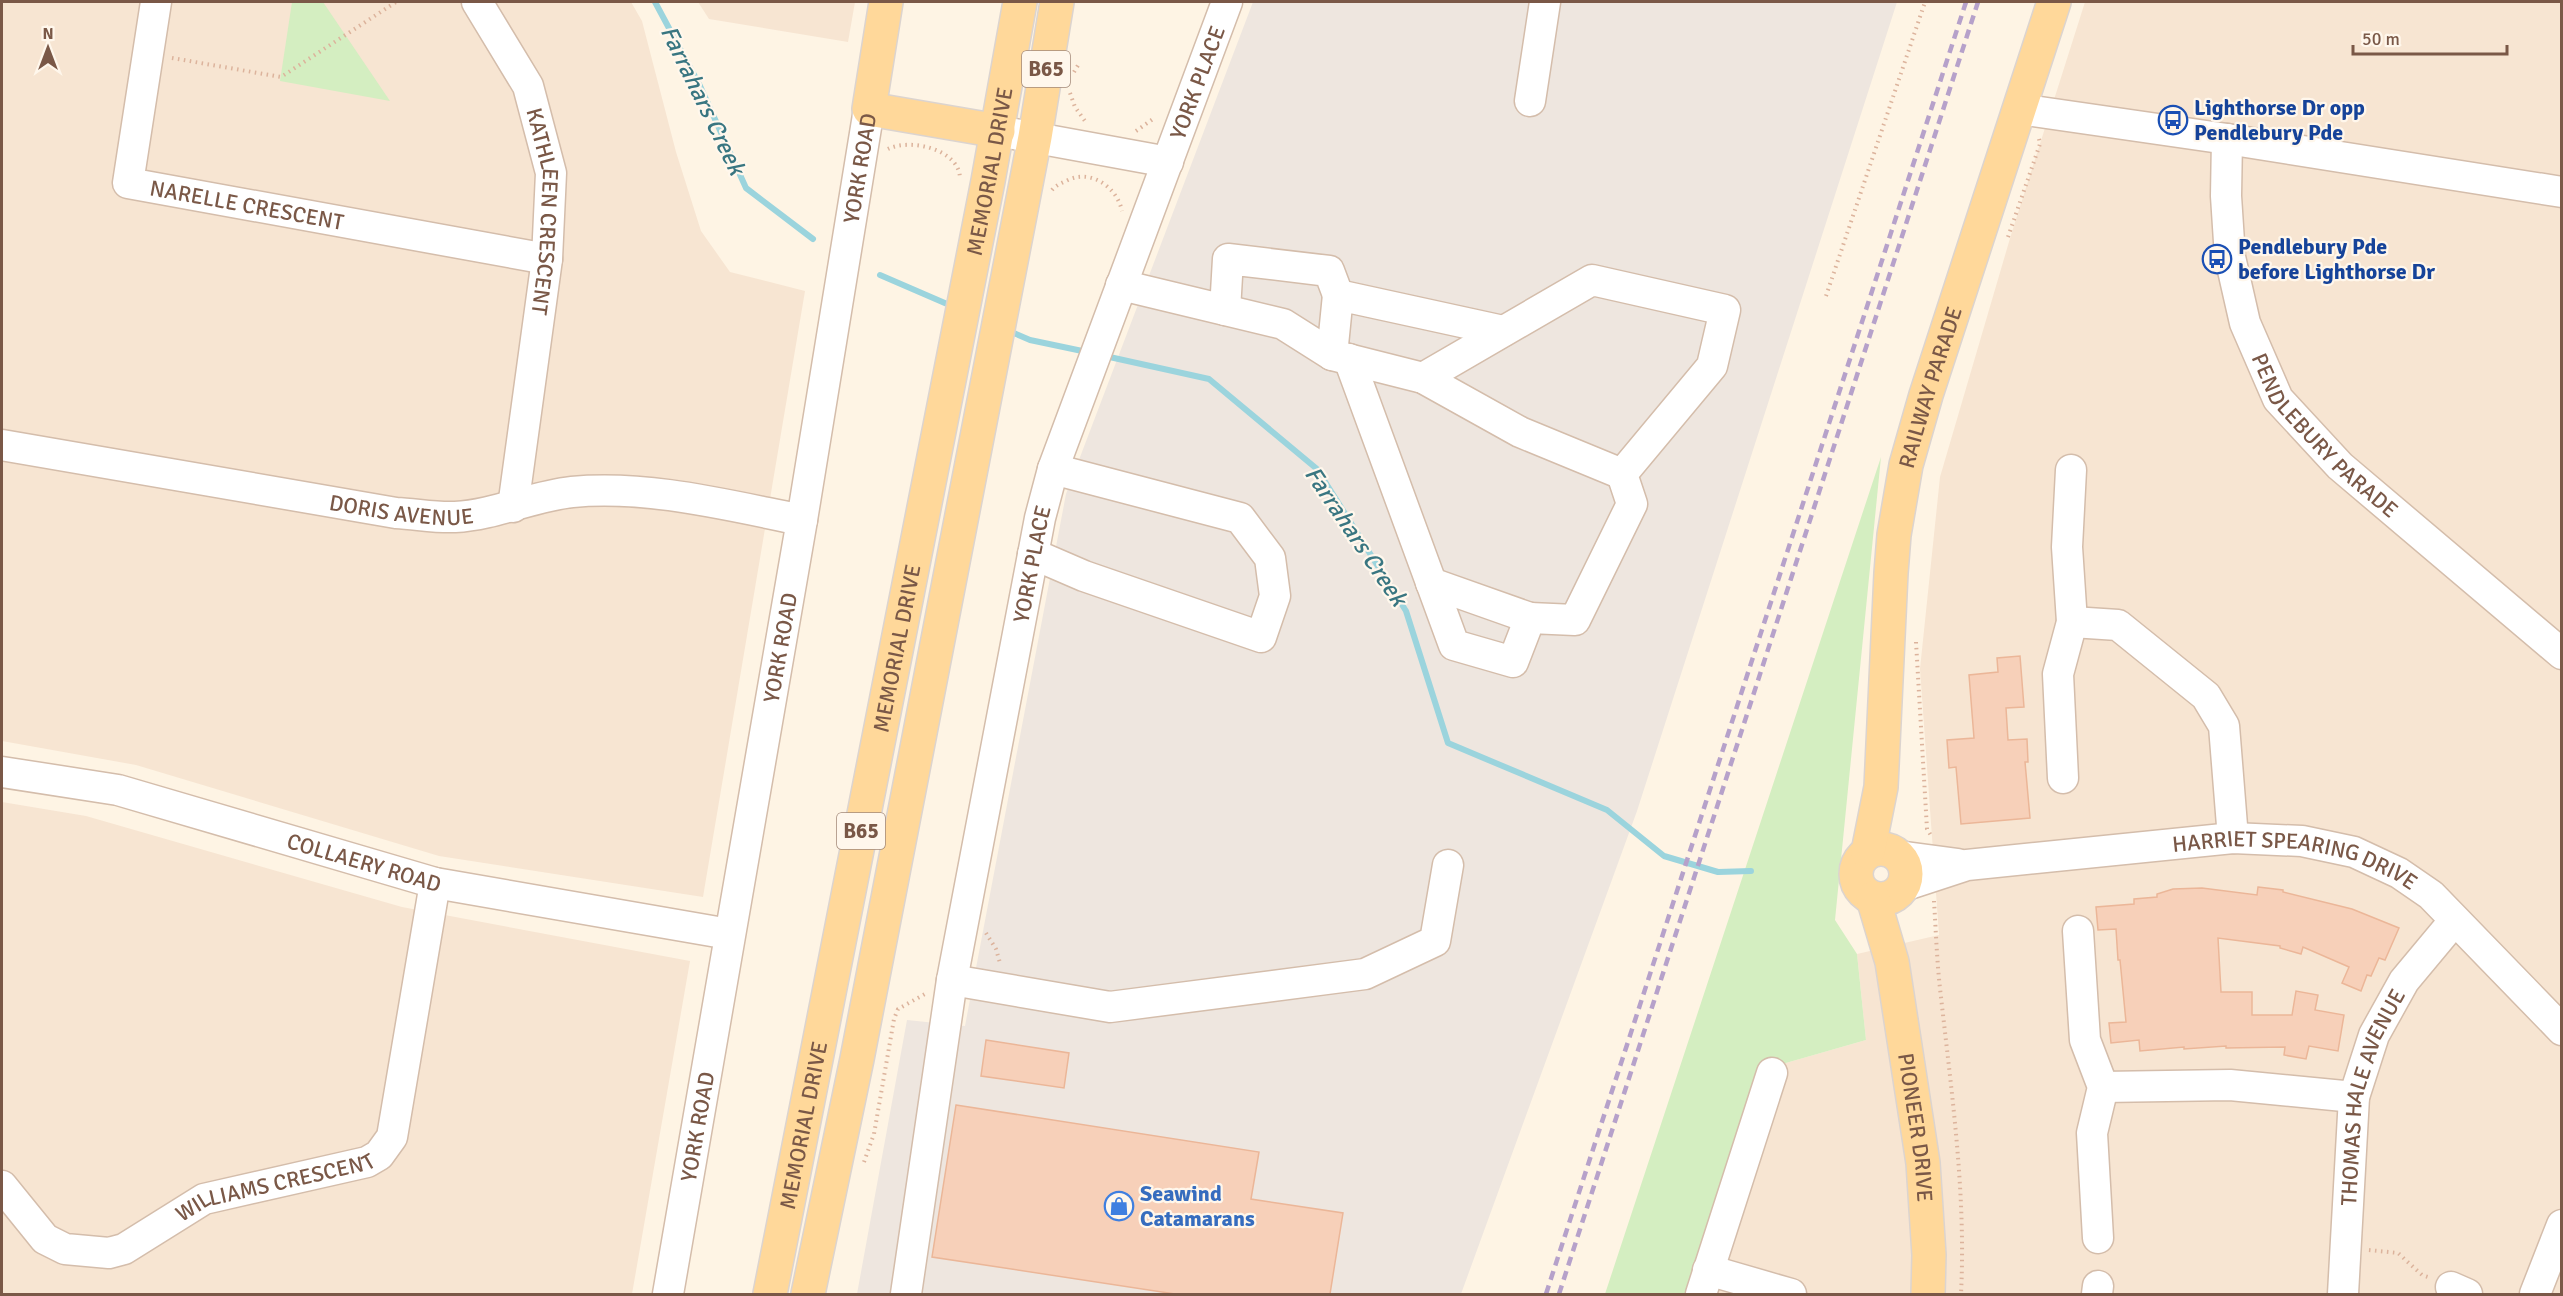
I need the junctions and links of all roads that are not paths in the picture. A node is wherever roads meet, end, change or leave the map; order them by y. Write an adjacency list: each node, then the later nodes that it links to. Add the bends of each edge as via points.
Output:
1 (156, 2): 17 (street, NARELLE CRESCENT, via 128,183)
2 (477, 2): 17 (street, KATHLEEN CRESCENT, via 528,86 551,173)
3 (886, 2): 10 (main road, YORK ROAD)
4 (1020, 2): 12 (main road, MEMORIAL DRIVE / B65)
5 (1057, 2): 13 (main road, MEMORIAL DRIVE / B65)
6 (1227, 2): 15 (street, YORK PLACE)
7 (1545, 2): 9 (street)
8 (2054, 2): 11 (main road, RAILWAY PARADE)
9 (1530, 101)
10 (869, 109): 12 (main road, YORK PLACE); 29 (street, YORK ROAD)
11 (2019, 109): 14 (street); 37 (main road, RAILWAY PARADE, via 1906,465 1891,573)
12 (998, 131): 13 (street, YORK PLACE); 55 (main road, MEMORIAL DRIVE / B65)
13 (1035, 137): 15 (street, YORK PLACE); 56 (main road, MEMORIAL DRIVE / B65)
14 (2227, 139): 16 (street); 34 (street, PENDLEBURY PARADE, via 2230,257 2245,323 2278,399 2340,466)
15 (1168, 162): 18 (street, YORK PLACE)
16 (2562, 192)
17 (548, 259): 28 (street, KATHLEEN CRESCENT)
18 (1121, 285): 20 (street); 25 (street, YORK PLACE)
19 (1338, 295): 20 (street, via 1329,271 1228,259); 21 (street); 22 (street)
20 (1225, 310): 22 (street, via 1283,324)
21 (1503, 331): 23 (street); 27 (street, via 1592,280 1725,310 1712,366)
22 (1340, 357): 23 (street); 31 (street)
23 (1423, 378): 27 (street, via 1520,432)
24 (2, 445): 28 (street, DORIS AVENUE, via 396,513 456,517)
25 (1053, 469): 30 (street, YORK PLACE); 30 (street, via 1240,518 1270,558 1275,596 1261,637)
26 (2071, 470): 33 (street, via 2067,547)
27 (1622, 474): 32 (street, via 1632,504 1575,620)
28 (513, 507): 29 (street, DORIS AVENUE, via 570,493 636,490)
29 (802, 520): 44 (street, YORK ROAD)
30 (1033, 555): 45 (street, YORK PLACE)
31 (1431, 583): 32 (street); 32 (street, via 1454,645 1513,662)
32 (1530, 618)
33 (2072, 622): 36 (street, via 2058,674); 38 (street, via 2118,625 2206,696 2224,726)
34 (2562, 654)
35 (2, 772): 41 (street, COLLAERY ROAD, via 118,790)
36 (2063, 778)
37 (1881, 787): 40 (main road, PIONEER DRIVE)
38 (2233, 838): 40 (street, HARRIET SPEARING DRIVE); 42 (street, HARRIET SPEARING DRIVE, via 2302,841 2354,852 2399,873 2431,895)
39 (1448, 865): 45 (street, via 1435,941 1365,974 1110,1007)
40 (1899, 872): 59 (main road, PIONEER DRIVE, via 1892,962 1923,1163)
41 (435, 883): 44 (street, COLLAERY ROAD); 50 (street, WILLIAMS CRESCENT, via 392,1137 380,1155 367,1162 204,1199 124,1249 109,1253 65,1249 45,1239)
42 (2454, 921): 46 (street, HARRIET SPEARING DRIVE); 49 (street, THOMAS HALE AVENUE, via 2404,981 2374,1035)
43 (2078, 931): 48 (street, via 2085,1040)
44 (729, 934): 54 (street, YORK ROAD)
45 (952, 980): 57 (street, YORK PLACE)
46 (2562, 1030)
47 (1772, 1073): 53 (street)
48 (2103, 1087): 49 (street, via 2230,1085); 52 (street, via 2092,1133)
49 (2354, 1097): 60 (street, THOMAS HALE AVENUE)
50 (2, 1186)
51 (2562, 1225): 61 (street)
52 (2098, 1238)
53 (1705, 1282): 58 (street)
54 (668, 1294)
55 (770, 1294)
56 (808, 1294)
57 (906, 1294)
58 (1791, 1294)
59 (1928, 1294)
60 (2343, 1294)
61 (2535, 1294)

